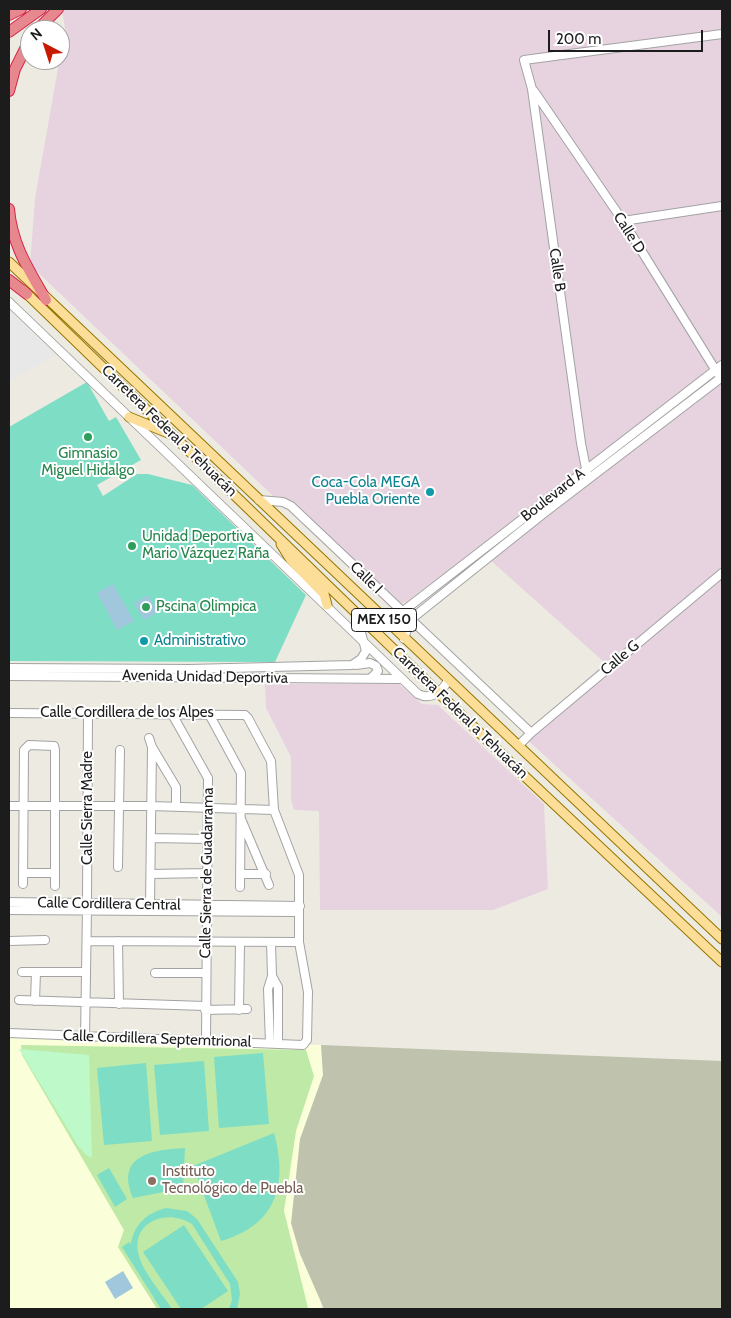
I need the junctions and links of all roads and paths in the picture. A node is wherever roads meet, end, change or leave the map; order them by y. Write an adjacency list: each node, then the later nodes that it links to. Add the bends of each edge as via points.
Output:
1 (16, 9): 5 (highway)
2 (21, 9): 5 (highway)
3 (41, 9): 7 (highway)
4 (58, 9): 6 (highway)
5 (9, 14)
6 (47, 20)
7 (9, 32)
8 (722, 34): 10 (street, Calle B, via 524,60)
9 (20, 58): 11 (highway)
10 (532, 89): 14 (street, Calle D); 25 (street, Calle B)
11 (9, 91)
12 (722, 206): 14 (street)
13 (9, 209): 19 (highway, via 20,254)
14 (623, 221): 21 (street, Calle D)
15 (9, 262): 19 (main road, MEX 150)
16 (9, 276): 18 (main road, MEX 150)
17 (9, 280): 18 (highway)
18 (27, 294): 24 (main road, Carretera Federal a Tehuacán / MEX 150)
19 (46, 300): 27 (main road, Carretera Federal a Tehuacán / MEX 150)
20 (9, 302): 23 (street)
21 (719, 368): 22 (street, Calle D); 25 (street, Boulevard A)
22 (722, 379): 26 (street, Boulevard A)
23 (129, 418): 24 (main road); 32 (street)
24 (174, 436): 28 (main road, Carretera Federal a Tehuacán / MEX 150)
25 (585, 469): 26 (street, Calle B); 29 (street, Boulevard A)
26 (588, 479): 30 (street, Boulevard A)
27 (259, 500): 33 (street, Calle I, via 291,506); 34 (main road, Carretera Federal a Tehuacán / MEX 150)
28 (270, 528): 32 (main road, via 291,560 324,594); 35 (main road, Carretera Federal a Tehuacán / MEX 150)
29 (489, 545): 30 (street); 33 (street, Boulevard A)
30 (494, 553): 36 (street, Boulevard A)
31 (722, 573): 52 (street, Calle G)
32 (327, 605): 38 (street)
33 (402, 612): 34 (street, Boulevard A); 36 (street, Calle I)
34 (380, 617): 35 (street); 37 (main road, Carretera Federal a Tehuacán / MEX 150)
35 (364, 620): 38 (street, via 360,628); 47 (main road, Carretera Federal a Tehuacán / MEX 150)
36 (410, 620): 37 (street); 52 (street, Calle I)
37 (404, 639): 46 (main road, Carretera Federal a Tehuacán / MEX 150)
38 (365, 641): 39 (street, via 366,651); 45 (street)
39 (352, 665): 42 (street, Avenida Unidad Deportiva); 44 (street, Avenida Unidad Deportiva, via 375,665 378,671)
40 (9, 668): 41 (street, Avenida Unidad Deportiva)
41 (150, 673): 42 (street, Avenida Unidad Deportiva); 43 (street, Avenida Unidad Deportiva)
42 (188, 673): 44 (street, Avenida Unidad Deportiva)
43 (9, 676)
44 (370, 679): 45 (street, Avenida Unidad Deportiva)
45 (400, 679): 47 (street, via 425,697)
46 (448, 680): 47 (street); 54 (main road, Carretera Federal a Tehuacán / MEX 150)
47 (438, 692): 95 (main road, Carretera Federal a Tehuacán / MEX 150)
48 (9, 713): 49 (street, Calle Cordillera de los Alpes)
49 (88, 713): 50 (street, Calle Cordillera de los Alpes); 60 (street, Calle Sierra Madre)
50 (172, 714): 51 (street, Calle Cordillera de los Alpes); 64 (street, Calle Sierra de Guadarrama, via 208,778)
51 (209, 714): 65 (street, Calle Cordillera de los Alpes, via 245,715 272,761); 66 (street, via 241,773)
52 (531, 732): 54 (street, Calle G)
53 (149, 738): 55 (street)
54 (520, 744): 86 (main road, Carretera Federal a Tehuacán / MEX 150)
55 (152, 747): 62 (street); 63 (street, via 176,787)
56 (120, 750): 61 (street)
57 (9, 806): 58 (street)
58 (24, 806): 59 (street); 59 (street, via 26,747 54,746); 70 (street)
59 (56, 806): 60 (street); 71 (street)
60 (88, 806): 61 (street); 82 (street, Calle Sierra Madre)
61 (119, 806): 62 (street); 69 (street)
62 (151, 806): 63 (street); 67 (street)
63 (176, 806): 64 (street)
64 (208, 807): 66 (street); 68 (street, Calle Sierra de Guadarrama)
65 (274, 810): 66 (street); 84 (street, via 299,876)
66 (240, 812): 74 (street); 75 (street)
67 (152, 838): 68 (street); 73 (street)
68 (208, 839): 72 (street, Calle Sierra de Guadarrama)
69 (118, 867)
70 (23, 873): 71 (street); 76 (street)
71 (55, 873): 78 (street)
72 (208, 873): 73 (street); 83 (street, Calle Sierra de Guadarrama)
73 (151, 874): 81 (street)
74 (240, 874): 75 (street); 79 (street)
75 (266, 874): 77 (street)
76 (22, 884)
77 (269, 885)
78 (55, 886)
79 (240, 887)
80 (9, 902): 82 (street, Calle Cordillera Central)
81 (150, 904): 82 (street, Calle Cordillera Central); 83 (street, Calle Cordillera Central)
82 (87, 906): 83 (street, Calle Cordillera Central); 85 (street, Calle Cordillera Central); 89 (street, Calle Sierra Madre)
83 (207, 908): 84 (street, Calle Cordillera Central); 91 (street, Calle Sierra de Guadarrama)
84 (299, 909): 93 (street)
85 (9, 910)
86 (722, 939)
87 (45, 940): 88 (street)
88 (9, 941)
89 (87, 941): 90 (street); 98 (street, Calle Sierra Madre)
90 (118, 941): 91 (street); 104 (street)
91 (206, 942): 94 (street); 100 (street, Calle Sierra de Guadarrama)
92 (271, 942): 93 (street); 94 (street); 109 (street, via 272,976 268,989)
93 (300, 942): 109 (street, Calle Cordillera Septemtrional, via 308,992 306,1044)
94 (240, 943): 105 (street, via 243,1010)
95 (722, 962)
96 (22, 972): 97 (street)
97 (36, 972): 98 (street); 102 (street)
98 (86, 972): 103 (street, Calle Sierra Madre)
99 (155, 973): 100 (street)
100 (206, 973): 105 (street, Calle Sierra de Guadarrama)
101 (20, 1000): 102 (street)
102 (35, 1000): 103 (street)
103 (85, 1003): 104 (street); 107 (street, Calle Sierra Madre)
104 (119, 1004): 105 (street)
105 (205, 1008): 108 (street, Calle Sierra de Guadarrama)
106 (9, 1033): 107 (street, Calle Cordillera Septemtrional)
107 (85, 1037): 108 (street, Calle Cordillera Septemtrional)
108 (206, 1041): 109 (street, Calle Cordillera Septemtrional)
109 (274, 1044)

